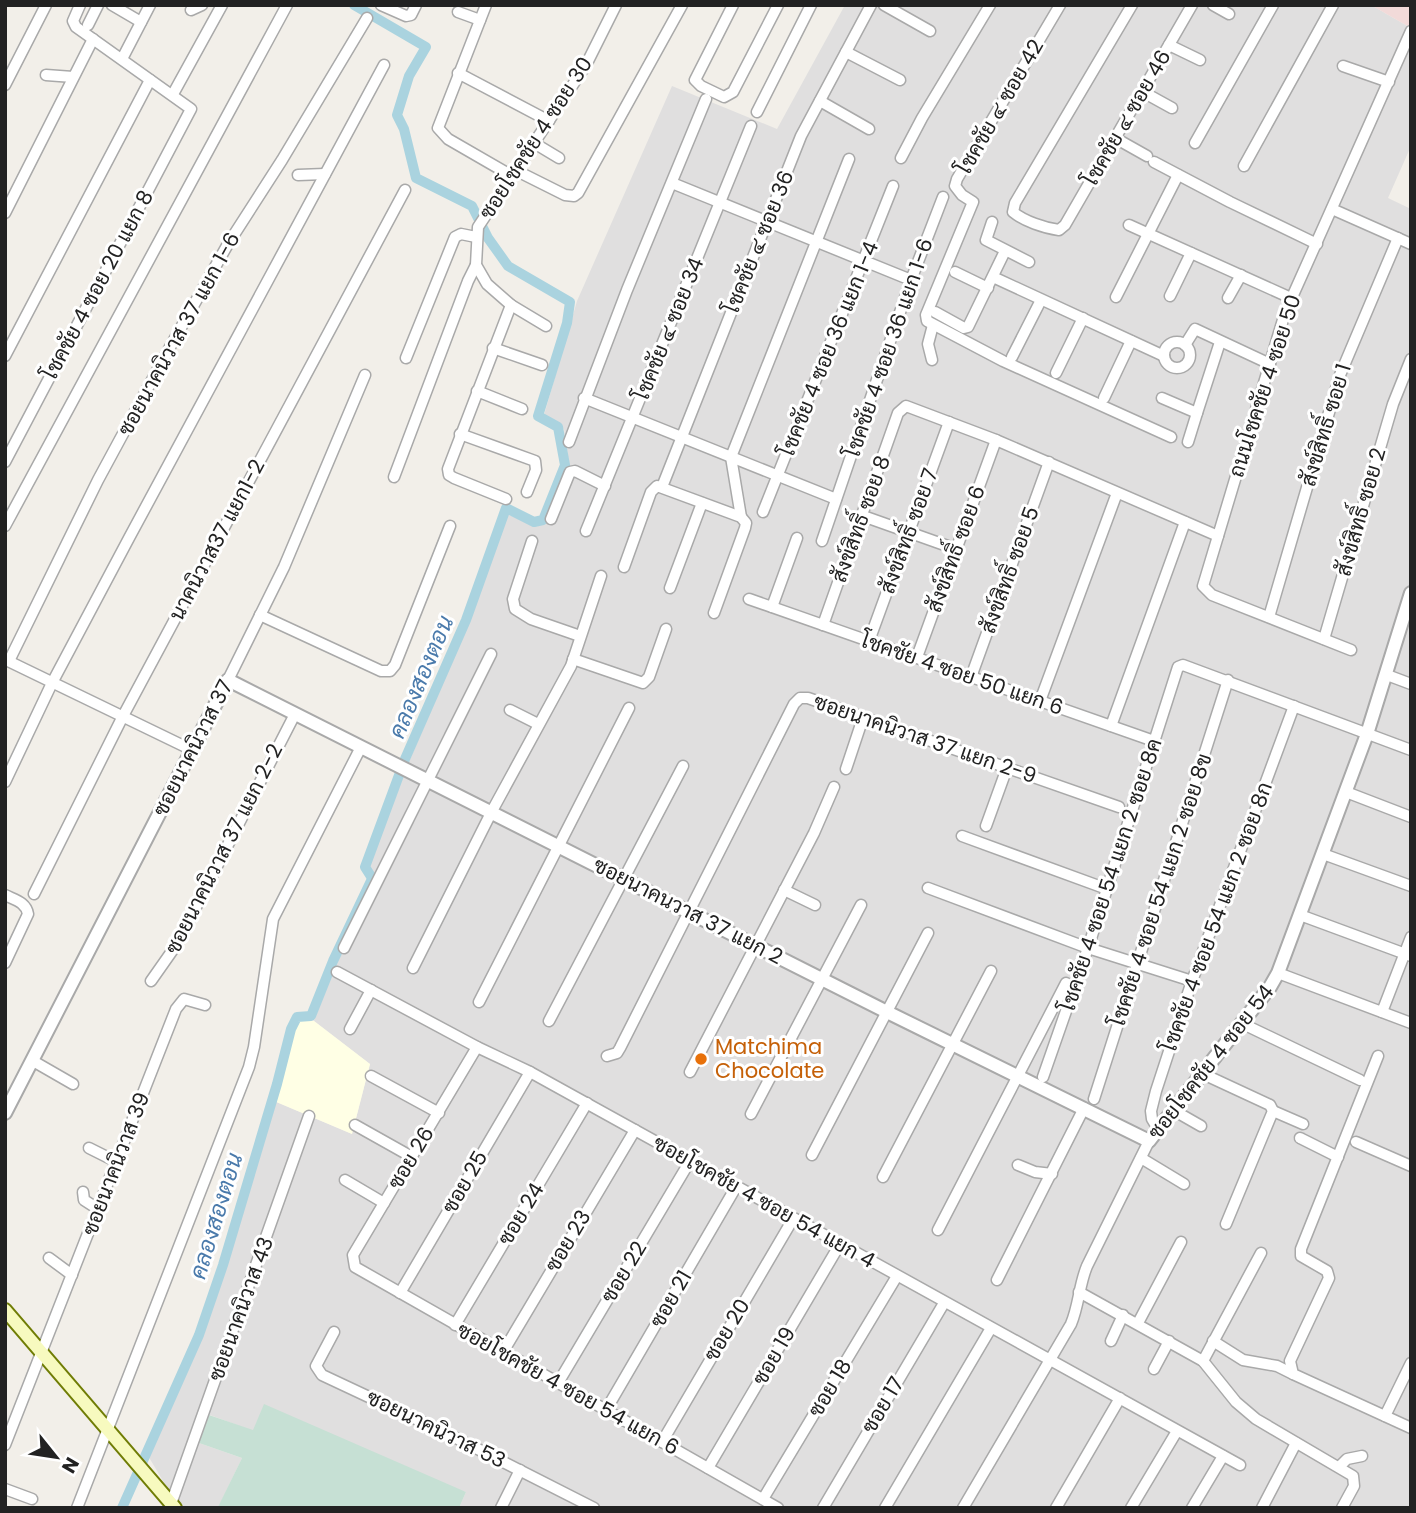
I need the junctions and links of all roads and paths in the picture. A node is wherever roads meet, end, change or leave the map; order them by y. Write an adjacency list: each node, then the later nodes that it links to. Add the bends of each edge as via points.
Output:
1 (46, 5): 48 (street)
2 (80, 5): 35 (street, via 73,24)
3 (97, 5): 32 (street)
4 (112, 5): 31 (street)
5 (150, 5): 31 (street)
6 (202, 5): 26 (street)
7 (287, 5): 149 (street)
8 (381, 5): 9 (street, via 407,16)
9 (416, 5)
10 (486, 5): 30 (street)
11 (616, 5): 55 (street, ซอยโชคชัย 4 ซอย 30, via 586,65)
12 (682, 5): 65 (street, via 578,193 565,195)
13 (733, 5): 14 (street, via 695,80 724,97 733,92)
14 (778, 5)
15 (811, 5): 54 (street)
16 (871, 5): 37 (street, โชคชัย ๔ ซอย 36)
17 (884, 5): 33 (street)
18 (990, 5): 62 (street)
19 (1060, 5): 102 (street, โชคชัย ๔ ซอย 42, via 957,178 955,186 973,202 926,315)
20 (1132, 5): 58 (street, โชคชัย ๔ ซอย 46, via 1013,212 1059,230)
21 (1192, 5): 36 (street, โชคชัย ๔ ซอย 46)
22 (1213, 5): 28 (street)
23 (1273, 5): 60 (street)
24 (1333, 5): 64 (street)
25 (218, 6): 50 (street)
26 (191, 10)
27 (458, 12): 30 (street)
28 (1229, 14)
29 (367, 18): 176 (street, ซอยนาคนิวาส 37 แยก 1-6, via 164,356)
30 (480, 20): 42 (street)
31 (141, 22): 38 (street)
32 (88, 25)
33 (930, 31)
34 (1411, 31): 47 (street, ถนนโชคชัย 4 ซอย 50)
35 (93, 39): 38 (street); 44 (street)
36 (1169, 45): 39 (street); 49 (street, โชคชัย ๔ ซอย 46)
37 (846, 52): 46 (street); 52 (street, โชคชัย ๔ ซอย 36)
38 (122, 59): 45 (street)
39 (1200, 60)
40 (384, 65): 66 (street)
41 (1343, 66): 47 (street)
42 (458, 73): 55 (street); 65 (street, via 439,131)
43 (46, 75): 44 (street)
44 (73, 77): 75 (street)
45 (150, 80): 50 (street); 108 (street)
46 (900, 80)
47 (1389, 82): 74 (street, ถนนโชคชัย 4 ซอย 50)
48 (5, 85)
49 (1143, 92): 53 (street); 58 (street, โชคชัย ๔ ซอย 46)
50 (173, 94): 133 (street, โชคชัย 4 ซอย 20 แยก 8, via 191,109)
51 (706, 99): 69 (street)
52 (820, 101): 57 (street); 76 (street, โชคชัย ๔ ซอย 36)
53 (1172, 108)
54 (757, 112)
55 (549, 121): 59 (street, ซอยโชคชัย 4 ซอย 30)
56 (751, 127): 73 (street, โชคชัย ๔ ซอย 34)
57 (869, 129)
58 (1115, 138): 68 (street)
59 (534, 143): 61 (street); 65 (street, ซอยโชคชัย 4 ซอย 30)
60 (1195, 143)
61 (559, 158)
62 (901, 158)
63 (849, 159): 82 (street)
64 (1244, 166)
65 (513, 173): 79 (street, ซอยโชคชัย 4 ซอย 30)
66 (325, 174): 67 (street); 182 (street)
67 (298, 175)
68 (1178, 175): 80 (street); 83 (street)
69 (672, 183): 73 (street); 119 (street)
70 (893, 186): 87 (street, โชคชัย 4 ซอย 36 แยก 1-4)
71 (405, 190): 191 (street, นาคนิวาส37 แยก1-2)
72 (943, 197): 93 (street, โชคชัย 4 ซอย 36 แยก 1-6)
73 (720, 203): 76 (street); 124 (street, โชคชัย ๔ ซอย 34)
74 (1332, 209): 81 (street); 83 (street, ถนนโชคชัย 4 ซอย 50)
75 (5, 213)
76 (767, 221): 82 (street); 127 (street, โชคชัย ๔ ซอย 36)
77 (992, 222): 85 (street, via 986,240)
78 (1129, 225): 80 (street)
79 (478, 227): 89 (street, ซอยโชคชัย 4 ซอย 30); 111 (street, via 455,237)
80 (1147, 233): 86 (street); 96 (street)
81 (1398, 238): 84 (street); 167 (street, สังข์สิทธิ์ ซอย 1, via 1343,366)
82 (817, 241): 87 (street); 132 (street)
83 (1317, 244): 98 (street, ถนนโชคชัย 4 ซอย 50)
84 (1411, 244)
85 (1005, 251): 88 (street); 92 (street)
86 (1191, 253): 91 (street); 95 (street)
87 (864, 261): 93 (street); 136 (street, โชคชัย 4 ซอย 36 แยก 1-4)
88 (1029, 262)
89 (476, 265): 100 (street, via 487,284); 135 (street)
90 (954, 272): 94 (street)
91 (1241, 275): 97 (street); 98 (street)
92 (992, 277): 94 (street); 99 (street)
93 (911, 280): 142 (street, โชคชัย 4 ซอย 36 แยก 1-6)
94 (988, 288): 102 (street, via 968,327)
95 (1170, 296)
96 (1116, 297)
97 (1228, 298)
98 (1291, 298): 114 (street, ถนนโชคชัย 4 ซอย 50)
99 (1041, 300): 101 (street); 110 (street)
100 (511, 305): 103 (street); 107 (street)
101 (1083, 318): 104 (street); 116 (street)
102 (932, 319): 113 (street, via 928,344); 128 (street, via 1003,361)
103 (546, 326)
104 (1131, 341): 109 (street); 120 (street)
105 (1220, 342): 106 (street, via 1195,329); 114 (street); 123 (street)
106 (1185, 345): 109 (street, via 1171,344); 109 (street, via 1190,357 1183,367 1171,366)
107 (493, 348): 115 (street); 118 (street)
108 (5, 356)
109 (1164, 356)
110 (1012, 357)
111 (406, 358)
112 (1411, 359): 171 (street, สังข์สิทธิ์ ซอย 2, via 1393,404)
113 (932, 360)
114 (1270, 364): 153 (street, ถนนโชคชัย 4 ซอย 50)
115 (542, 365)
116 (1056, 373)
117 (365, 375): 166 (street, ซอยนาคนิวาส 37)
118 (477, 391): 122 (street); 126 (street)
119 (584, 398): 124 (street); 130 (street)
120 (1104, 398)
121 (1162, 398): 123 (street)
122 (522, 409)
123 (1197, 413): 131 (street)
124 (633, 418): 127 (street); 137 (street, โชคชัย ๔ ซอย 34)
125 (950, 422): 129 (street); 145 (street, สังข์สิทธิ์ ซอย 8, via 906,406 898,414); 152 (street, สังข์สิทธิ์ ซอย 7)
126 (460, 434): 139 (street, via 534,461 536,470); 141 (street, via 449,475)
127 (683, 437): 132 (street); 138 (street, โชคชัย ๔ ซอย 36)
128 (1171, 438)
129 (996, 440): 134 (street); 157 (street, สังข์สิทธิ์ ซอย 6)
130 (569, 442)
131 (1188, 442)
132 (731, 457): 136 (street); 146 (street)
133 (5, 462)
134 (1049, 463): 140 (street); 179 (street, สังข์สิทธิ์ ซอย 5)
135 (394, 477)
136 (778, 477): 142 (street); 144 (street, โชคชัย 4 ซอย 36 แยก 1-4)
137 (605, 486): 147 (street, via 570,472); 151 (street, โชคชัย ๔ ซอย 34)
138 (662, 487): 143 (street); 158 (street, โชคชัย ๔ ซอย 36, via 651,492)
139 (527, 492)
140 (1117, 493): 148 (street); 186 (street)
141 (506, 499)
142 (836, 499): 156 (street, โชคชัย 4 ซอย 36 แยก 1-6)
143 (702, 503): 146 (street); 160 (street)
144 (763, 512)
145 (863, 516): 152 (street); 168 (street, สังข์สิทธิ์ ซอย 8)
146 (741, 517): 164 (street, via 745,528)
147 (551, 519)
148 (1185, 522): 153 (street); 194 (street)
149 (5, 526)
150 (450, 526): 166 (street, via 390,671 380,671)
151 (586, 531)
152 (909, 533): 157 (street); 172 (street, สังข์สิทธิ์ ซอย 7)
153 (1218, 536): 167 (street, ถนนโชคชัย 4 ซอย 50, via 1203,583 1205,590)
154 (797, 538): 163 (street)
155 (532, 541): 170 (street, via 513,599 515,609)
156 (822, 541)
157 (956, 549): 175 (street, สังข์สิทธิ์ ซอย 6)
158 (624, 567)
159 (601, 576): 170 (street)
160 (670, 588)
161 (1411, 593): 165 (street, ซอยโชคชัย 4 ซอย 54)
162 (749, 599): 163 (street, โชคชัย 4 ซอย 50 แยก 6)
163 (772, 607): 168 (street, โชคชัย 4 ซอย 50 แยก 6)
164 (714, 613)
165 (1408, 614): 178 (street, ซอยโชคชัย 4 ซอย 54)
166 (260, 615): 180 (street, ซอยนาคนิวาส 37)
167 (1269, 617): 171 (street, ถนนโชคชัย 4 ซอย 50)
168 (823, 625): 172 (street, โชคชัย 4 ซอย 50 แยก 6)
169 (666, 629): 177 (street, via 643,683)
170 (580, 636): 177 (street)
171 (1324, 639): 173 (street)
172 (870, 641): 175 (street, โชคชัย 4 ซอย 50 แยก 6)
173 (1351, 650)
174 (491, 654): 203 (street)
175 (917, 657): 179 (street, โชคชัย 4 ซอย 50 แยก 6)
176 (7, 660): 182 (street)
177 (572, 663): 193 (street)
178 (1387, 675): 183 (street); 195 (street, ซอยโชคชัย 4 ซอย 54)
179 (971, 677): 186 (street, โชคชัย 4 ซอย 50 แยก 6)
180 (228, 680): 190 (street, ซอยนาคนวาส 37 แยก 2); 198 (street, ซอยนาคนิวาส 37)
181 (1228, 680): 187 (street); 217 (street, โชคชัย 4 ซอย 54 แยก 2 ซอย 8ค, via 1178,667); 232 (street, โชคชัย 4 ซอย 54 แยก 2 ซอย 8ข)
182 (52, 683): 191 (street); 204 (street)
183 (1411, 684)
184 (806, 686): 185 (street)
185 (800, 698): 192 (street, ซอยนาคนิวาส 37 แยก 2-9); 223 (street, ซอยนาคนิวาส 37 แยก 2-9)
186 (1040, 701): 194 (street, โชคชัย 4 ซอย 50 แยก 6)
187 (1294, 706): 195 (street); 239 (street, โชคชัย 4 ซอย 54 แยก 2 ซอย 8ก)
188 (629, 708): 212 (street)
189 (510, 710): 193 (street)
190 (295, 714): 197 (street, ซอยนาคนวาส 37 แยก 2); 238 (street, ซอยนาคนิวาส 37 แยก 2-2, via 177,944)
191 (122, 716): 198 (street); 219 (street, นาคนิวาส37 แยก1-2)
192 (863, 718): 201 (street, ซอยนาคนิวาส 37 แยก 2-9); 202 (street)
193 (538, 724): 208 (street)
194 (1111, 726): 196 (street, โชคชัย 4 ซอย 50 แยก 6)
195 (1367, 734): 199 (street); 206 (street, ซอยโชคชัย 4 ซอย 54)
196 (1151, 740)
197 (361, 747): 203 (street, ซอยนาคนวาส 37 แยก 2); 331 (street, via 273,919 253,1055)
198 (192, 750): 254 (street, ซอยนาคนิวาส 37)
199 (1411, 750)
200 (683, 766): 214 (street)
201 (1007, 768): 207 (street, ซอยนาคนิวาส 37 แยก 2-9); 210 (street)
202 (846, 769)
203 (427, 779): 208 (street, ซอยนาคนวาส 37 แยก 2); 228 (street)
204 (5, 782)
205 (834, 787): 218 (street)
206 (1346, 792): 209 (street); 213 (street, ซอยโชคชัย 4 ซอย 54)
207 (1119, 807)
208 (492, 811): 212 (street, ซอยนาคนวาส 37 แยก 2); 233 (street)
209 (1411, 817)
210 (986, 826)
211 (962, 836): 217 (street)
212 (558, 845): 214 (street, ซอยนาคนวาส 37 แยก 2); 242 (street)
213 (1322, 854): 215 (street); 224 (street, ซอยโชคชัย 4 ซอย 54)
214 (623, 879): 223 (street, ซอยนาคนวาส 37 แยก 2); 246 (street)
215 (1411, 886)
216 (928, 888): 229 (street)
217 (1107, 889): 229 (street, โชคชัย 4 ซอย 54 แยก 2 ซอย 8ค)
218 (784, 890): 221 (street); 227 (street)
219 (34, 894)
220 (5, 895): 231 (street, via 23,903 28,914)
221 (815, 905)
222 (861, 905): 237 (street)
223 (690, 912): 227 (street, ซอยนาคนวาส 37 แยก 2); 252 (street, ซอยนาคนิวาส 37 แยก 2-9, via 620,1048)
224 (1300, 915): 230 (street); 236 (street, ซอยโชคชัย 4 ซอย 54)
225 (928, 933): 244 (street)
226 (1411, 937): 230 (street)
227 (756, 945): 237 (street, ซอยนาคนวาส 37 แยก 2); 256 (street)
228 (344, 948)
229 (1088, 948): 232 (street); 260 (street, โชคชัย 4 ซอย 54 แยก 2 ซอย 8ค)
230 (1408, 955): 245 (street)
231 (5, 963)
232 (1138, 964): 239 (street); 264 (street, โชคชัย 4 ซอย 54 แยก 2 ซอย 8ข)
233 (413, 968)
234 (990, 971): 250 (street)
235 (337, 972): 241 (street, ซอยโชคชัย 4 ซอย 54 แยก 4)
236 (1278, 973): 245 (street); 247 (street, ซอยโชคชัย 4 ซอย 54)
237 (822, 978): 244 (street, ซอยนาคนวาส 37 แยก 2); 269 (street)
238 (150, 981)
239 (1192, 981): 274 (street, โชคชัย 4 ซอย 54 แยก 2 ซอย 8ก, via 1151,1111)
240 (1066, 983): 259 (street)
241 (371, 989): 249 (street); 251 (street, ซอยโชคชัย 4 ซอย 54 แยก 4)
242 (479, 1002)
243 (205, 1005): 285 (street, ซอยนาคนิวาส 39, via 181,1001)
244 (887, 1012): 250 (street, ซอยนาคนวาส 37 แยก 2); 280 (street)
245 (1382, 1012): 248 (street)
246 (550, 1021)
247 (1241, 1023): 257 (street, ซอยโชคชัย 4 ซอย 54); 261 (street)
248 (1411, 1023)
249 (350, 1029)
250 (953, 1044): 259 (street, ซอยนาคนวาส 37 แยก 2); 289 (street)
251 (477, 1047): 255 (street, ซอยโชคชัย 4 ซอย 54 แยก 4); 268 (street, ซอย 26)
252 (607, 1056)
253 (1378, 1056): 282 (street)
254 (33, 1061): 262 (street); 267 (street, ซอยนาคนิวาส 37)
255 (530, 1072): 263 (street, ซอยโชคชัย 4 ซอย 54 แยก 4); 308 (street, ซอย 25)
256 (690, 1072)
257 (1201, 1073): 265 (street, ซอยโชคชัย 4 ซอย 54); 266 (street, via 1270,1105)
258 (371, 1076): 268 (street)
259 (1019, 1076): 264 (street, ซอยนาคนวาส 37 แยก 2); 298 (street)
260 (1043, 1077)
261 (1360, 1080)
262 (73, 1084)
263 (587, 1103): 275 (street, ซอยโชคชัย 4 ซอย 54 แยก 4); 313 (street, ซอย 24)
264 (1089, 1104): 277 (street, ซอยนาคนวาส 37 แยก 2); 288 (street, โชคชัย 4 ซอย 54 แยก 2 ซอย 8ข)
265 (1173, 1110): 273 (street); 274 (street, ซอยโชคชัย 4 ซอย 54)
266 (1273, 1111): 271 (street); 297 (street)
267 (5, 1113)
268 (439, 1113): 281 (street, ซอย 26)
269 (751, 1115)
270 (309, 1116): 345 (street, ซอยนาคนิวาส 43)
271 (1303, 1124)
272 (355, 1125): 281 (street)
273 (1200, 1126)
274 (1158, 1129): 277 (street, ซอยโชคชัย 4 ซอย 54)
275 (635, 1130): 284 (street, ซอยโชคชัย 4 ซอย 54 แยก 4); 319 (street, ซอย 23)
276 (1300, 1139): 282 (street)
277 (1149, 1140): 283 (street, ซอยโชคชัย 4 ซอย 54)
278 (1356, 1142): 287 (street)
279 (89, 1148): 285 (street)
280 (812, 1155)
281 (412, 1157): 294 (street, ซอย 26)
282 (1338, 1157): 325 (street, via 1301,1249 1301,1256 1329,1278 1291,1358)
283 (1141, 1158): 291 (street); 307 (street, ซอยโชคชัย 4 ซอย 54, via 1087,1266)
284 (690, 1161): 292 (street, ซอยโชคชัย 4 ซอย 54 แยก 4); 326 (street, ซอย 22)
285 (117, 1162): 295 (street, ซอยนาคนิวาส 39)
286 (1018, 1165): 288 (street)
287 (1411, 1166)
288 (1052, 1174): 306 (street, โชคชัย 4 ซอย 54 แยก 2 ซอย 8ข)
289 (883, 1177)
290 (345, 1180): 294 (street)
291 (1184, 1184)
292 (736, 1187): 296 (street, ซอยโชคชัย 4 ซอย 54 แยก 4); 328 (street, ซอย 21)
293 (83, 1192): 295 (street, via 84,1200)
294 (384, 1203): 303 (street, ซอย 26, via 353,1255)
295 (98, 1209): 304 (street, ซอยนาคนิวาส 39)
296 (793, 1219): 300 (street, ซอยโชคชัย 4 ซอย 54 แยก 4); 333 (street, ซอย 20)
297 (1226, 1224)
298 (938, 1230)
299 (1181, 1242): 312 (street)
300 (839, 1244): 305 (street, ซอยโชคชัย 4 ซอย 54 แยก 4); 340 (street, ซอย 19)
301 (1261, 1252): 318 (street)
302 (49, 1258): 304 (street)
303 (359, 1270): 308 (street, ซอยโชคชัย 4 ซอย 54 แยก 6)
304 (72, 1275): 320 (street, ซอยนาคนิวาส 39)
305 (897, 1276): 309 (street, ซอยโชคชัย 4 ซอย 54 แยก 4); 344 (street, ซอย 18)
306 (997, 1280)
307 (1079, 1292): 311 (street); 321 (street, ซอยโชคชัย 4 ซอย 54, via 1072,1324)
308 (401, 1293): 313 (street, ซอยโชคชัย 4 ซอย 54 แยก 6)
309 (944, 1303): 314 (street, ซอยโชคชัย 4 ซอย 54 แยก 4); 350 (street, ซอย 17)
310 (5, 1310): 320 (main road)
311 (1123, 1315): 312 (street); 316 (street)
312 (1138, 1324): 317 (street)
313 (455, 1325): 319 (street, ซอยโชคชัย 4 ซอย 54 แยก 6)
314 (991, 1328): 321 (street, ซอยโชคชัย 4 ซอย 54 แยก 4); 351 (street)
315 (334, 1332): 341 (street, ซอยนาคนิวาส 53, via 316,1366 318,1373)
316 (1111, 1341)
317 (1169, 1341): 322 (street); 324 (street)
318 (1213, 1341): 322 (street); 325 (street, via 1243,1360)
319 (503, 1352): 326 (street, ซอยโชคชัย 4 ซอย 54 แยก 6)
320 (42, 1353): 331 (main road); 335 (street, ซอยนาคนิวาส 39)
321 (1050, 1361): 327 (street, ซอยโชคชัย 4 ซอย 54 แยก 4); 352 (street, ซอยโชคชัย 4 ซอย 54)
322 (1203, 1361): 334 (street, via 1236,1402)
323 (1411, 1363): 329 (street)
324 (1154, 1369)
325 (1293, 1374): 329 (street)
326 (558, 1383): 328 (street, ซอยโชคชัย 4 ซอย 54 แยก 6)
327 (1120, 1398): 332 (street, ซอยโชคชัย 4 ซอย 54 แยก 4); 353 (street)
328 (606, 1410): 333 (street, ซอยโชคชัย 4 ซอย 54 แยก 6)
329 (1385, 1416): 330 (street)
330 (1411, 1428)
331 (109, 1429): 345 (main road); 347 (street)
332 (1177, 1431): 336 (street, ซอยโชคชัย 4 ซอย 54 แยก 4); 354 (street)
333 (662, 1441): 340 (street, ซอยโชคชัย 4 ซอย 54 แยก 6)
334 (1296, 1443): 339 (street); 356 (street)
335 (5, 1445)
336 (1223, 1455): 338 (street, ซอยโชคชัย 4 ซอย 54 แยก 4); 355 (street)
337 (1362, 1456): 339 (street, via 1347,1459)
338 (1240, 1465)
339 (1339, 1467): 357 (street, via 1355,1480)
340 (708, 1468): 344 (street, ซอยโชคชัย 4 ซอย 54 แยก 6)
341 (520, 1471): 346 (street, ซอยนาคนิวาส 53); 348 (street)
342 (5, 1489): 343 (street)
343 (32, 1499)
344 (763, 1499): 349 (street, ซอยโชคชัย 4 ซอย 54 แยก 6)
345 (173, 1505)
346 (589, 1507)
347 (77, 1508)
348 (501, 1508)
349 (778, 1508)
350 (822, 1508)
351 (885, 1508)
352 (963, 1508)
353 (1056, 1508)
354 (1131, 1508)
355 (1192, 1508)
356 (1262, 1508)
357 (1342, 1508)

